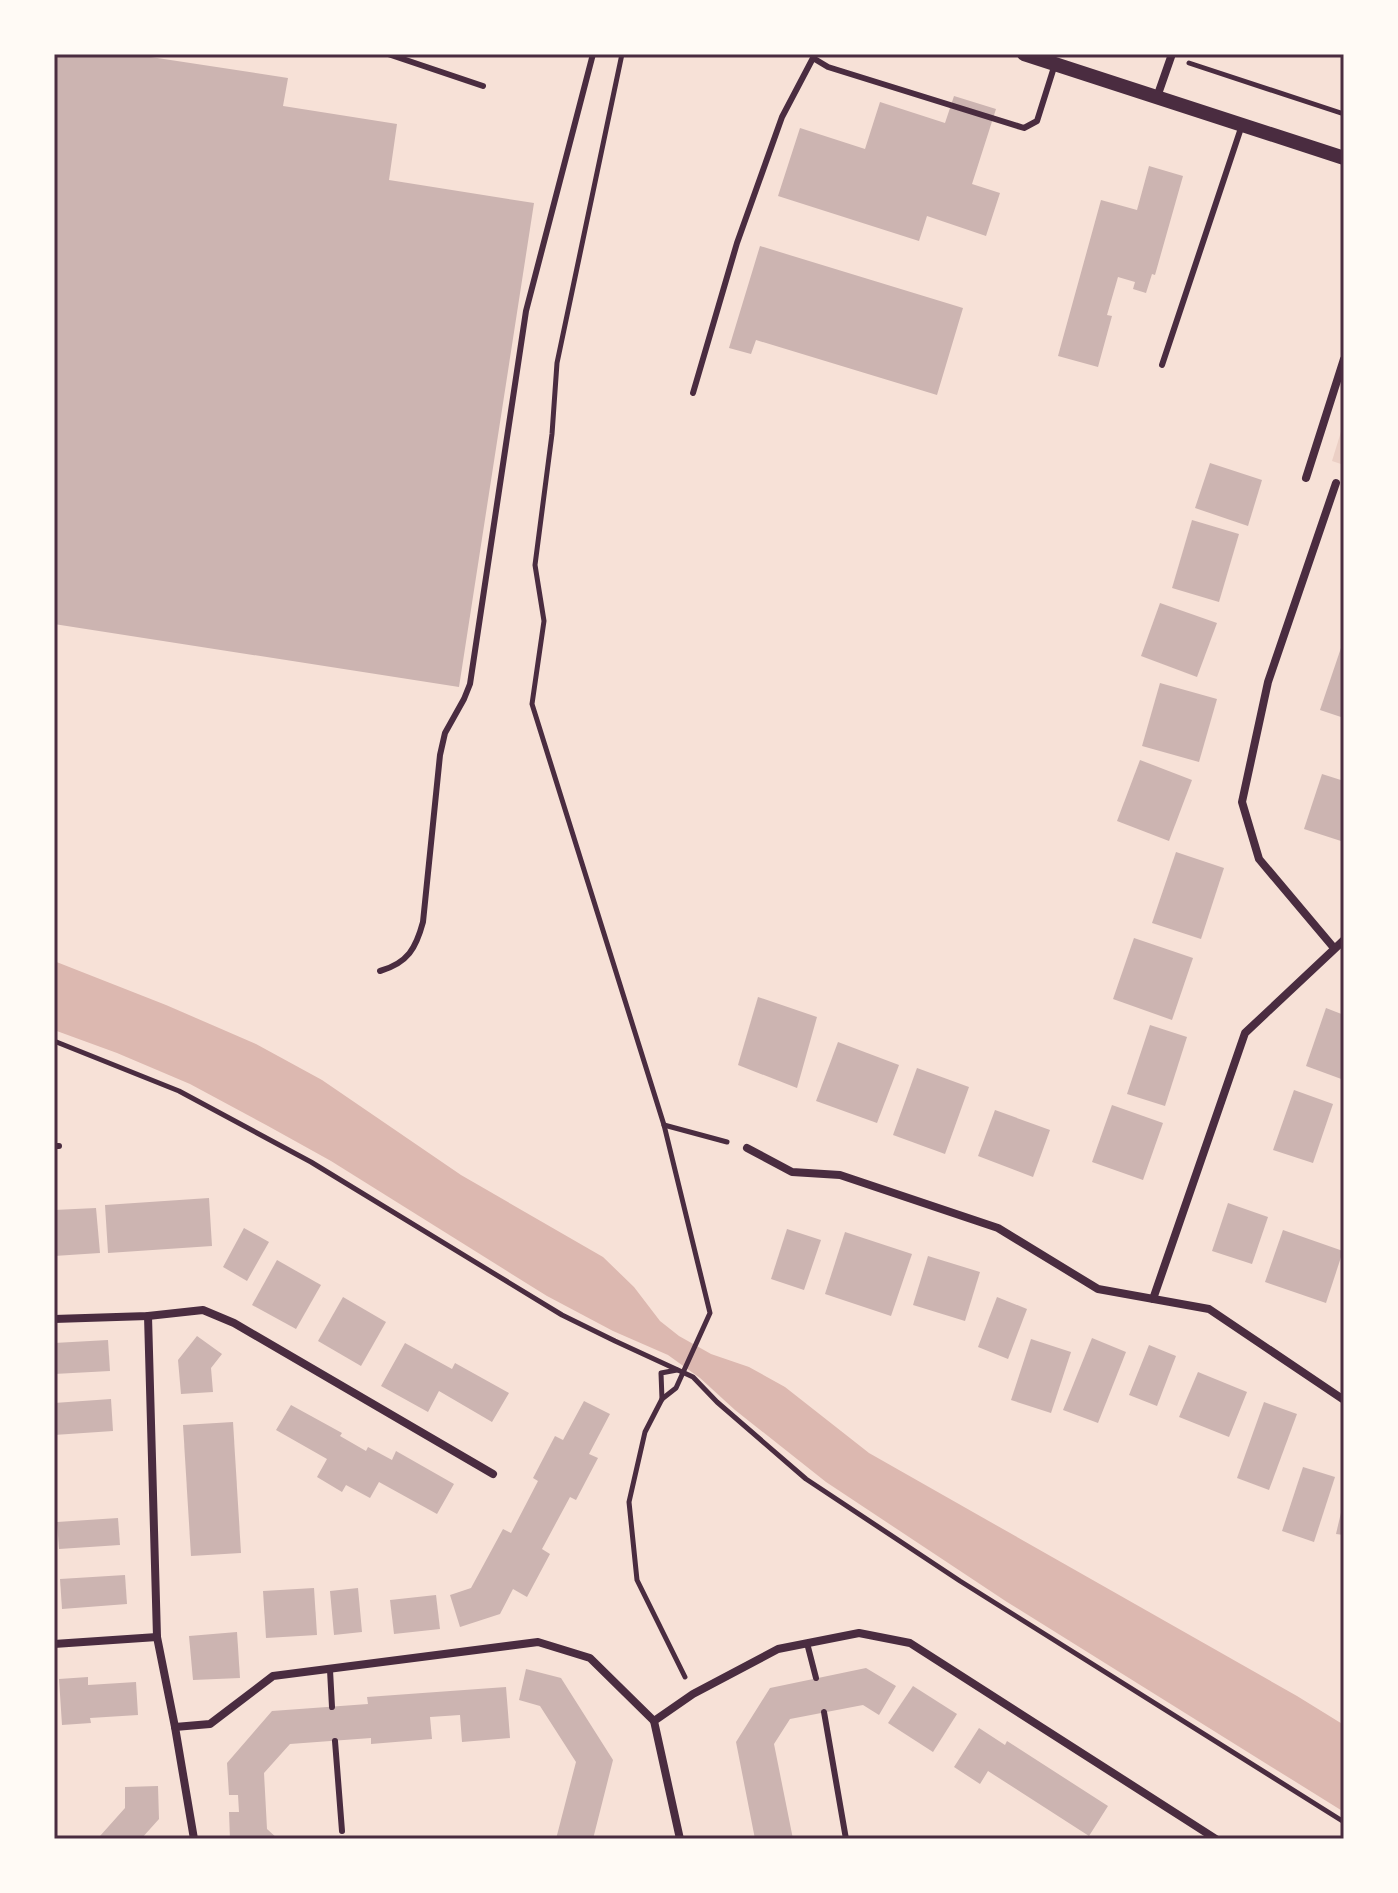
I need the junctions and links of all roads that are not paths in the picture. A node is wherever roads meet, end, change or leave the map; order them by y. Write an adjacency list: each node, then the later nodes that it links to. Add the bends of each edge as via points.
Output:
1 (388, 54): 7 (lane)
2 (593, 54): 18 (lane, via 526,311 470,684 440,755 423,922 408,957)
3 (1024, 54): 6 (street)
4 (814, 56): 6 (lane, via 828,67 1024,128 1037,121); 13 (lane, via 782,117 737,243)
5 (1172, 56): 8 (street)
6 (1055, 64): 8 (street)
7 (483, 86)
8 (1157, 97): 9 (street)
9 (1242, 125): 10 (street); 12 (lane)
10 (1344, 158)
11 (1344, 359): 14 (street)
12 (1162, 365)
13 (693, 393)
14 (1306, 478)
15 (1336, 483): 17 (street, via 1268,682 1242,802 1259,859)
16 (1344, 940): 17 (street)
17 (1334, 948): 20 (street, via 1245,1033)
18 (380, 971)
19 (747, 1148): 20 (street, via 792,1172 840,1175 998,1228 1098,1289)
20 (1153, 1299): 23 (street, via 1209,1309)
21 (148, 1316): 22 (street); 24 (street, via 203,1310 234,1323); 25 (street)
22 (54, 1319)
23 (1344, 1400)
24 (493, 1474)
25 (157, 1637): 27 (street); 33 (street)
26 (807, 1643): 29 (lane); 32 (street, via 778,1649); 39 (street, via 859,1633 910,1643)
27 (54, 1644)
28 (330, 1670): 30 (lane); 32 (street, via 538,1642 590,1658); 33 (street, via 273,1676 210,1724)
29 (816, 1678)
30 (332, 1707)
31 (824, 1712): 38 (lane)
32 (654, 1721): 37 (street)
33 (175, 1727): 36 (street)
34 (335, 1741): 35 (lane)
35 (342, 1831)
36 (194, 1839)
37 (680, 1839)
38 (846, 1839)
39 (1216, 1839)

